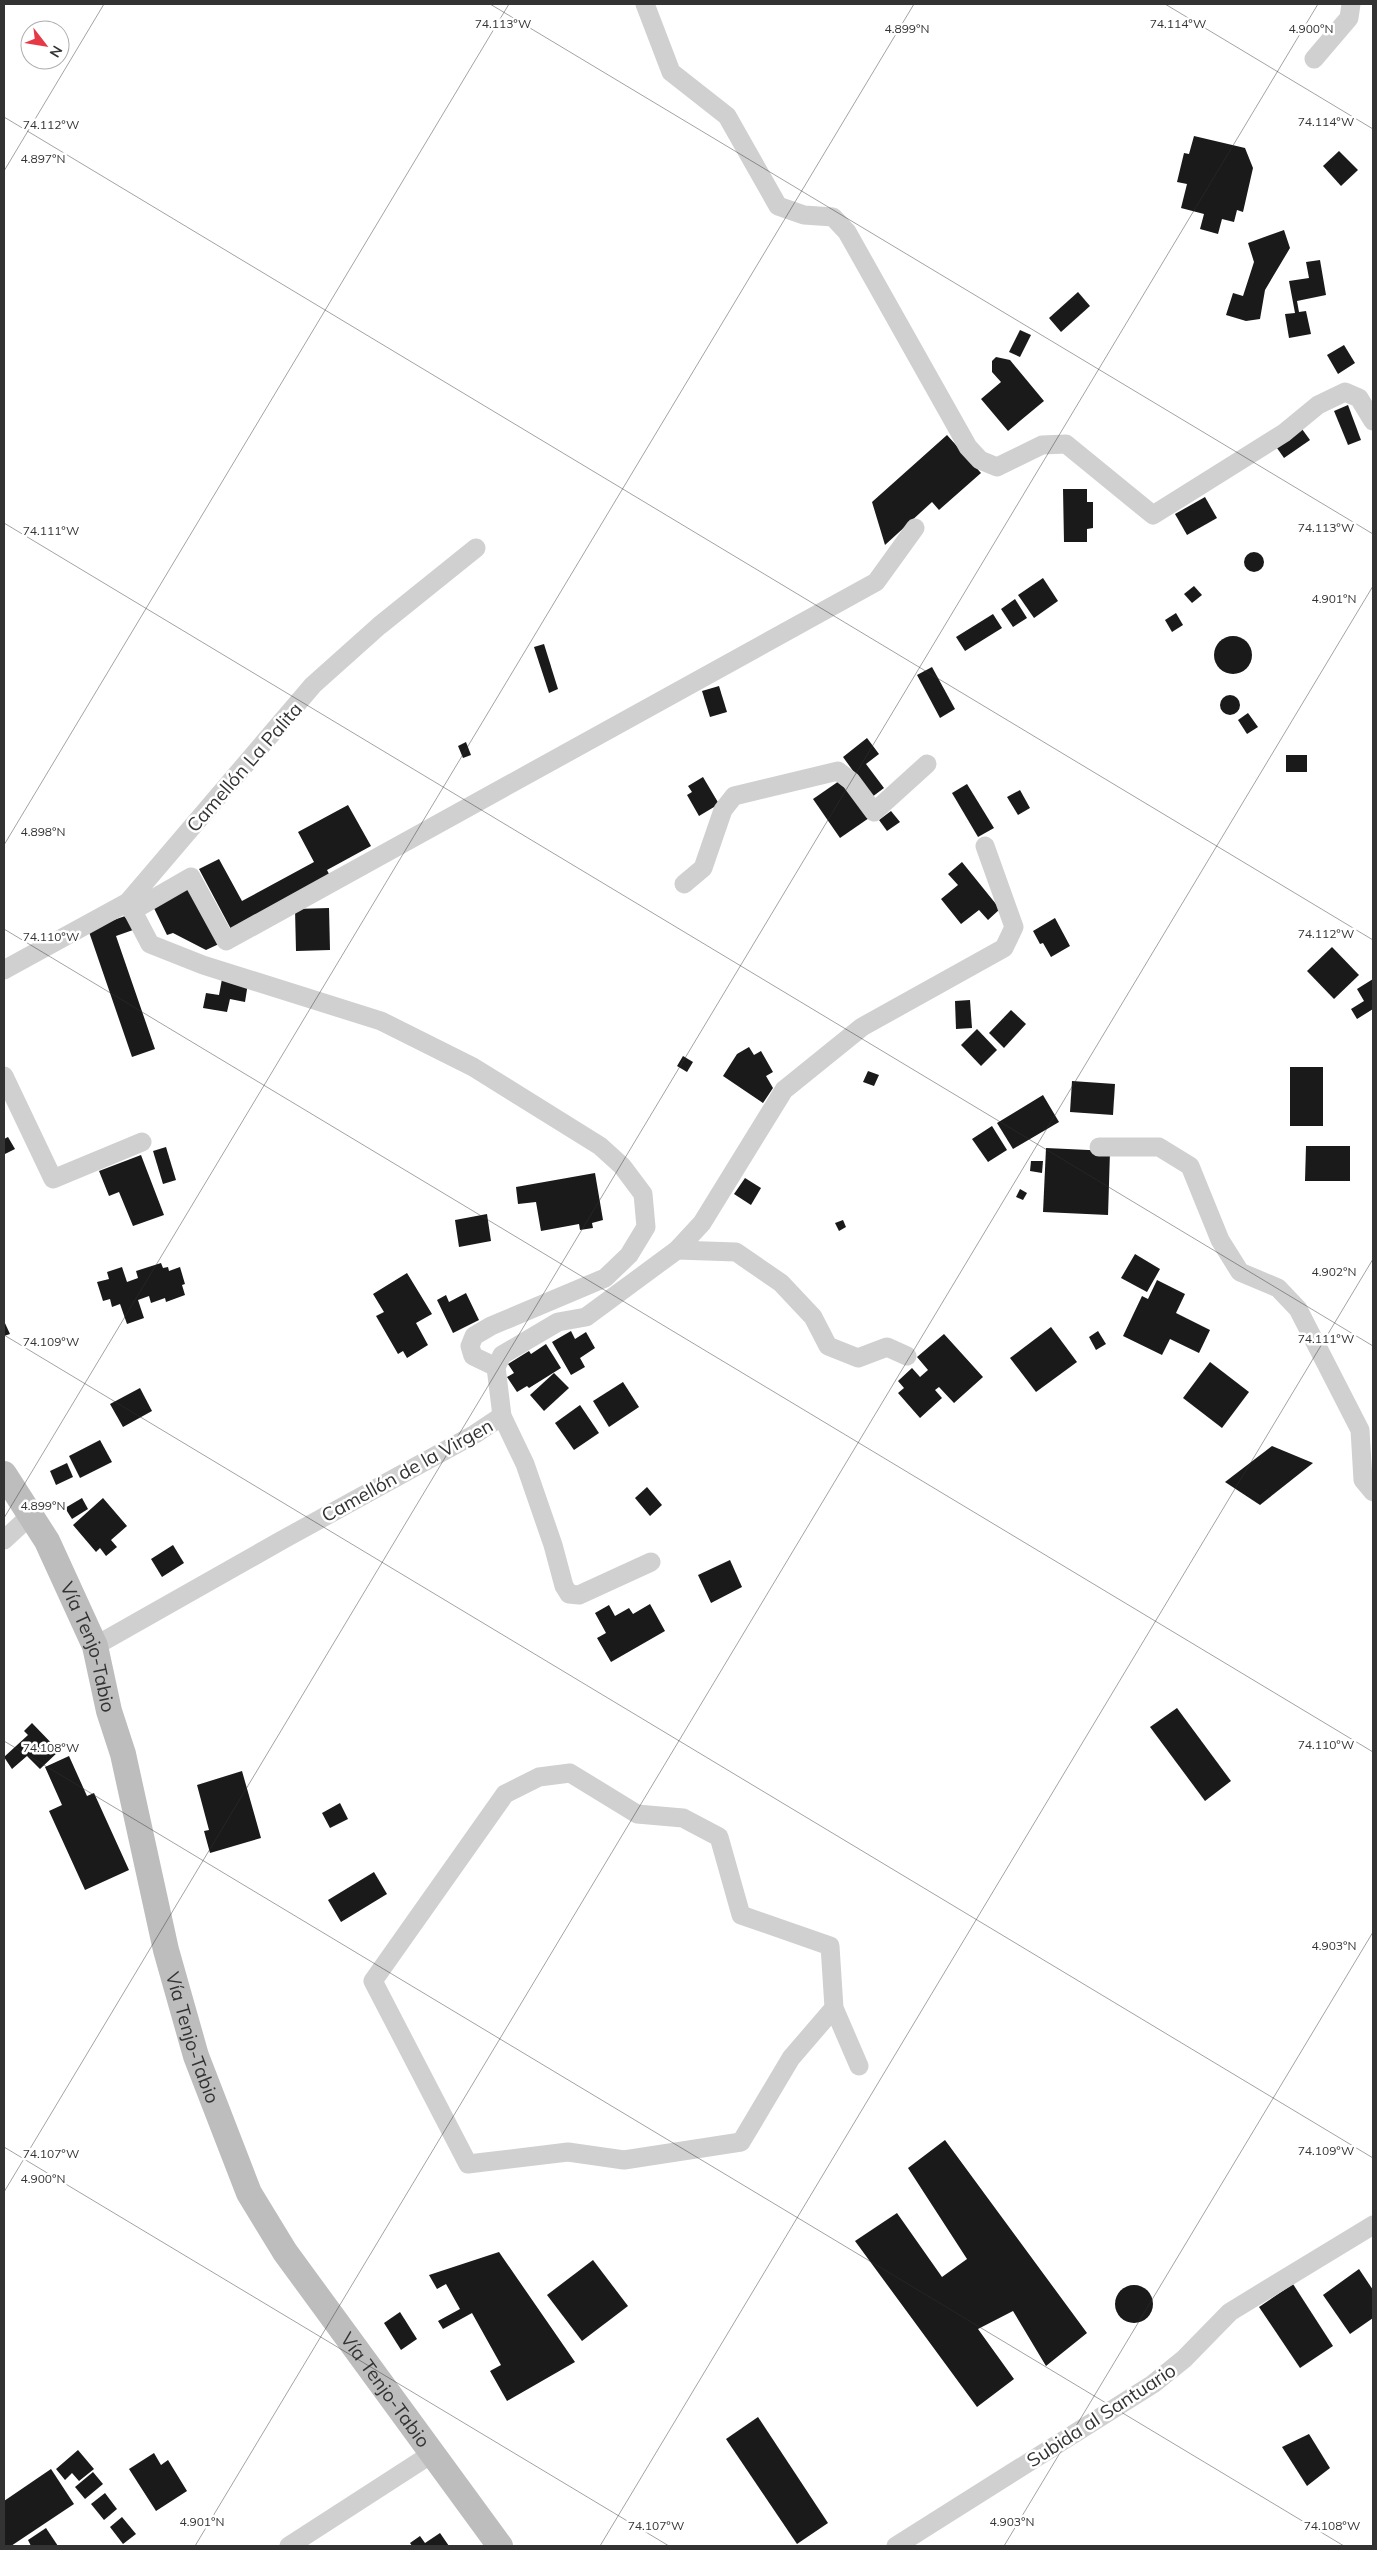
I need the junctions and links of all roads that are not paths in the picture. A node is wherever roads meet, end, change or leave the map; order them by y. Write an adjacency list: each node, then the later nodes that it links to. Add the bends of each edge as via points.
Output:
1 (646, 4): 4 (street, via 670,72 728,116 778,206 804,215 833,217 847,232 968,447 980,460 997,466 1042,445 1066,444 1153,515 1284,433 1318,405 1345,392 1359,398)
2 (1351, 4): 3 (street, via 1349,18)
3 (1314, 59)
4 (1373, 421)
5 (915, 528): 10 (street, via 876,582 226,941 190,877)
6 (476, 548): 10 (street, Camellón La Palita, via 379,626 313,685)
7 (927, 764): 9 (street, via 874,812 851,781 838,771 734,796 723,810 703,868)
8 (985, 846): 15 (street, via 1014,928 1004,948 862,1027 784,1090 702,1223)
9 (684, 884)
10 (130, 906): 11 (street, Camellón La Palita); 17 (street, via 150,944 203,965 381,1021 473,1067 600,1146 622,1166 643,1194 646,1227 629,1255 605,1278 474,1336 470,1346 473,1356)
11 (4, 970)
12 (4, 1076): 13 (street, via 53,1179)
13 (142, 1142)
14 (1099, 1147): 20 (street, via 1160,1148 1190,1166 1220,1240 1240,1272 1278,1288 1298,1309 1360,1430 1363,1480)
15 (677, 1250): 16 (street, via 736,1252 781,1283 813,1317 828,1346 858,1358 887,1347); 17 (street, via 586,1318 558,1322 502,1355)
16 (907, 1356)
17 (496, 1368): 18 (street, Camellón de la Virgen)
18 (502, 1416): 23 (street, via 525,1464 569,1594 579,1595); 24 (street, Camellón de la Virgen)
19 (4, 1474): 21 (main road, Vía Tenjo-Tabio)
20 (1373, 1492)
21 (31, 1515): 22 (street); 24 (main road, Vía Tenjo-Tabio, via 47,1541)
22 (4, 1540)
23 (651, 1562)
24 (95, 1646): 28 (main road, Vía Tenjo-Tabio, via 174,1979 196,2056 249,2192 285,2252)
25 (834, 2008): 25 (street, via 830,1946 740,1915 719,1837 683,1818 637,1814 570,1773 540,1777 505,1794 373,1981 468,2164 568,2152 624,2160 741,2142 791,2058); 26 (street)
26 (859, 2066)
27 (1373, 2225): 31 (street, Subida al Santuario, via 1230,2312 1184,2359 1153,2384)
28 (433, 2453): 29 (street); 30 (main road, Vía Tenjo-Tabio)
29 (288, 2546)
30 (500, 2546)
31 (896, 2546)

